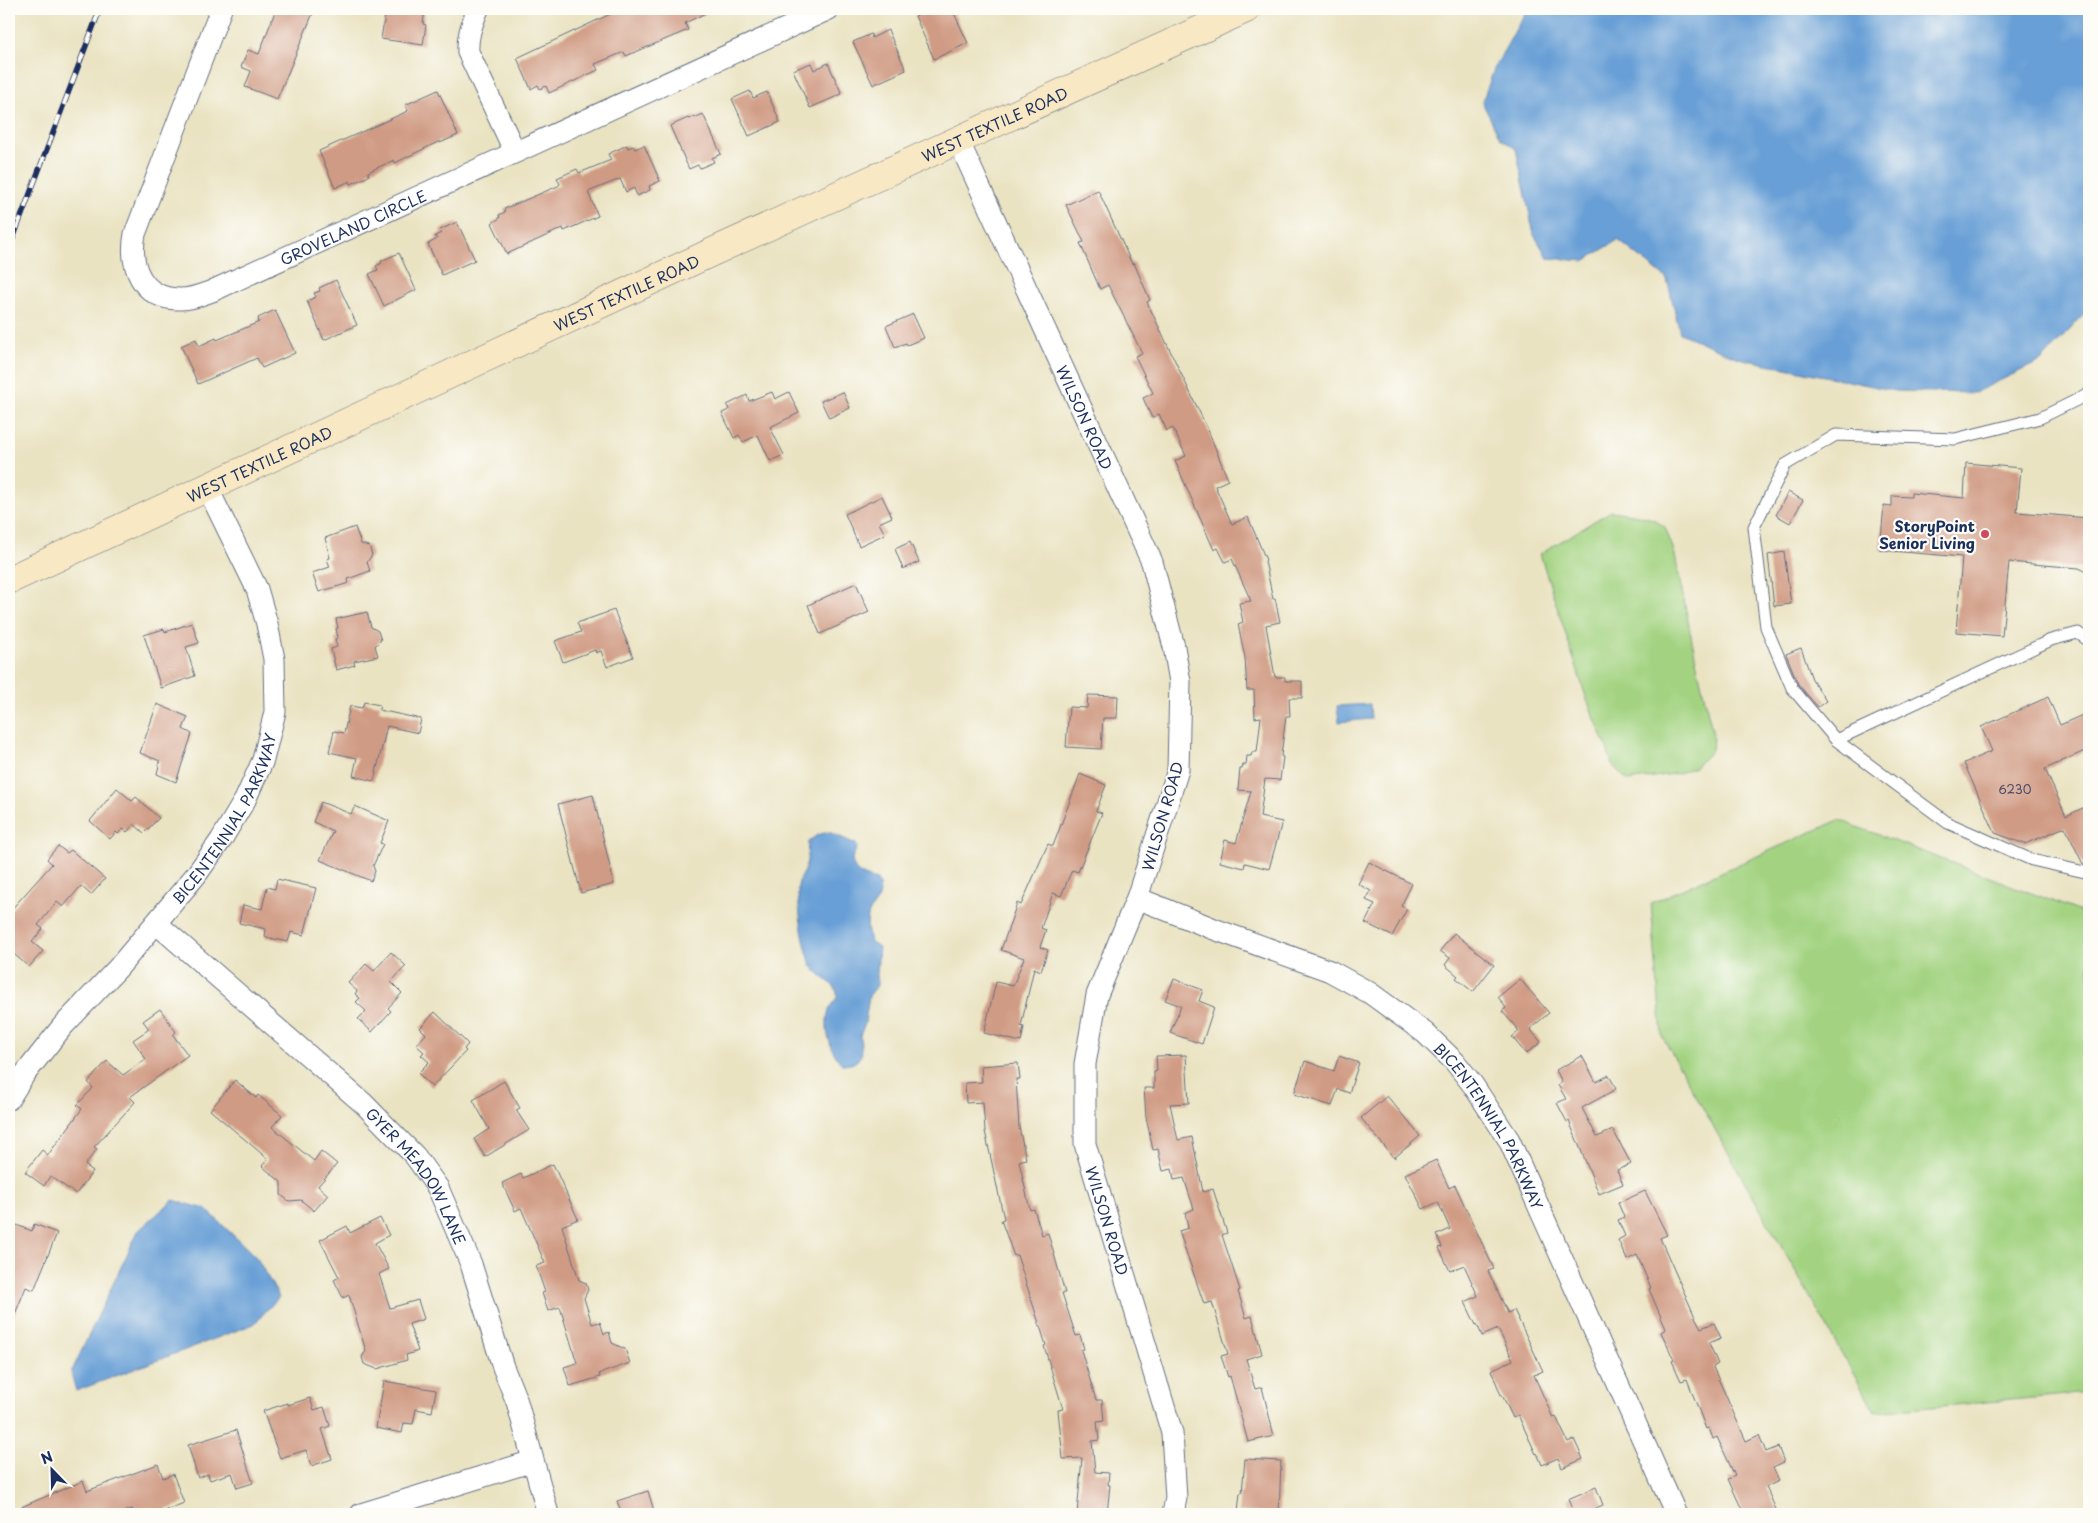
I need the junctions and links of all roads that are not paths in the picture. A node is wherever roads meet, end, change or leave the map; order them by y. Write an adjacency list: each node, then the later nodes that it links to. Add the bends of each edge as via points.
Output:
1 (221, 9): 6 (street, GROVELAND CIRCLE, via 134,234 132,247 136,271 156,293 188,299 212,291)
2 (478, 9): 6 (street, via 470,28 468,52)
3 (829, 9): 6 (street, GROVELAND CIRCLE)
4 (1246, 9): 5 (main road, WEST TEXTILE ROAD)
5 (958, 140): 8 (main road, WEST TEXTILE ROAD); 13 (street, WILSON ROAD, via 1152,562 1174,648 1180,682 1178,770)
6 (515, 152)
7 (2089, 394): 11 (lane, via 2040,418 1955,439 1836,435 1785,465 1754,527 1766,627 1792,688)
8 (207, 487): 9 (main road, WEST TEXTILE ROAD); 14 (street, BICENTENNIAL PARKWAY, via 257,589 274,659 275,712 264,760 245,800 206,861)
9 (9, 580)
10 (2089, 641): 11 (lane, via 2078,633 2051,640)
11 (1836, 740): 12 (lane, via 1948,824 2032,860)
12 (2089, 873)
13 (1138, 898): 19 (street, WILSON ROAD, via 1097,995 1085,1064 1085,1144 1172,1432 1176,1498); 20 (street, BICENTENNIAL PARKWAY, via 1330,971 1370,993 1426,1033 1455,1062 1509,1140)
14 (156, 923): 15 (street, BICENTENNIAL PARKWAY, via 62,1027 24,1075); 16 (street, GYER MEADOW LANE, via 364,1104 415,1156 438,1188 471,1264)
15 (9, 1100)
16 (533, 1461): 17 (street); 18 (street, GYER MEADOW LANE)
17 (361, 1514)
18 (548, 1514)
19 (1173, 1514)
20 (1676, 1514)

